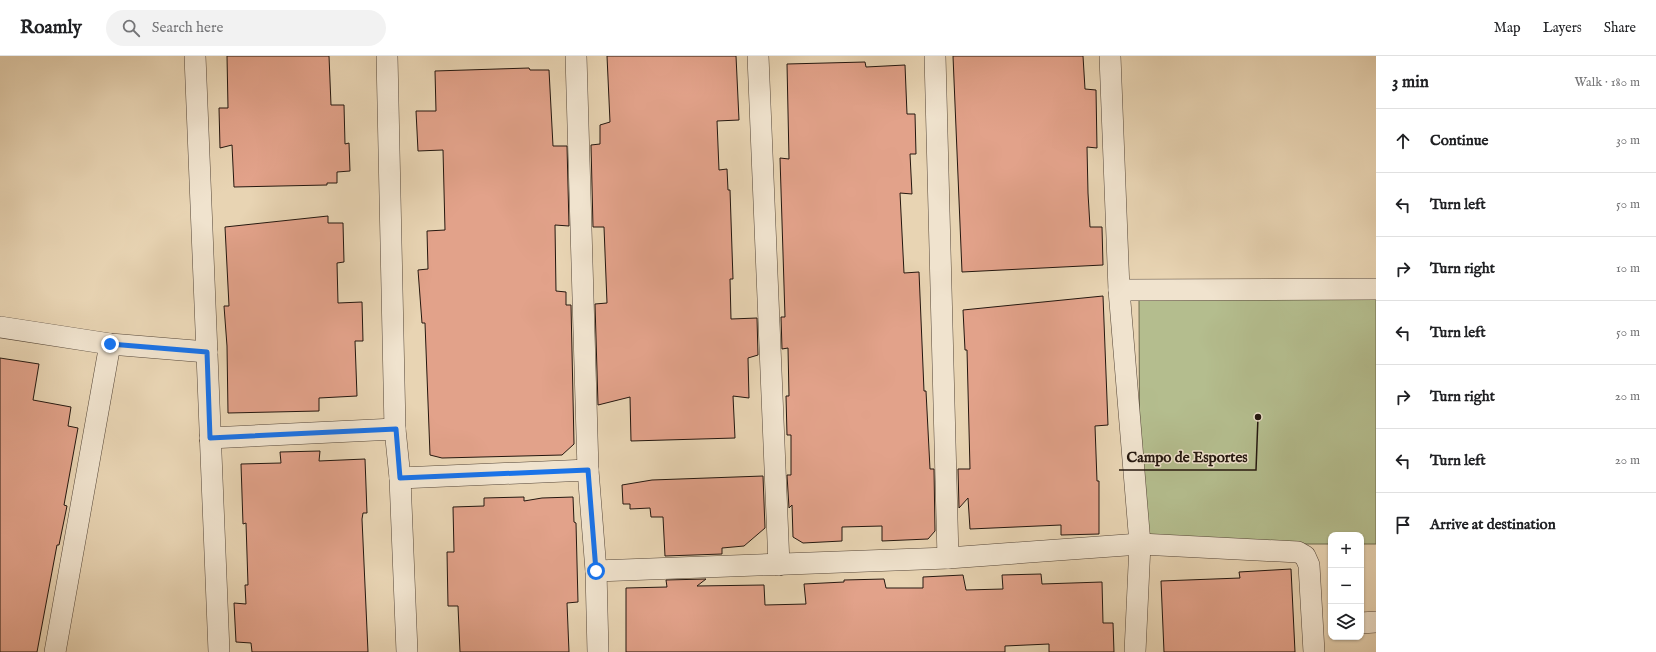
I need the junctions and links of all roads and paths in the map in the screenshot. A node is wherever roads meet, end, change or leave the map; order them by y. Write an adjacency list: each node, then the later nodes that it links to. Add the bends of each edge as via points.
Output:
1 (195, 56): 11 (street)
2 (387, 56): 12 (street)
3 (576, 56): 14 (street)
4 (758, 56): 18 (street)
5 (935, 56): 17 (street)
6 (1110, 56): 8 (street)
7 (1376, 289): 8 (street)
8 (1119, 290): 16 (street)
9 (0, 327): 10 (street)
10 (110, 344): 11 (street); 23 (street)
11 (207, 352): 13 (street)
12 (396, 429): 13 (street); 15 (street)
13 (210, 438): 24 (street)
14 (588, 470): 15 (street); 19 (street)
15 (400, 478): 25 (street)
16 (1140, 544): 17 (street); 22 (street, via 1298,552 1305,556 1309,565); 27 (street)
17 (948, 558): 18 (street)
18 (779, 565): 19 (street)
19 (596, 571): 26 (street)
20 (1376, 622): 21 (street)
21 (1364, 623)
22 (1322, 625): 28 (street)
23 (55, 652)
24 (219, 652)
25 (407, 652)
26 (598, 652)
27 (1135, 652)
28 (1314, 652)

